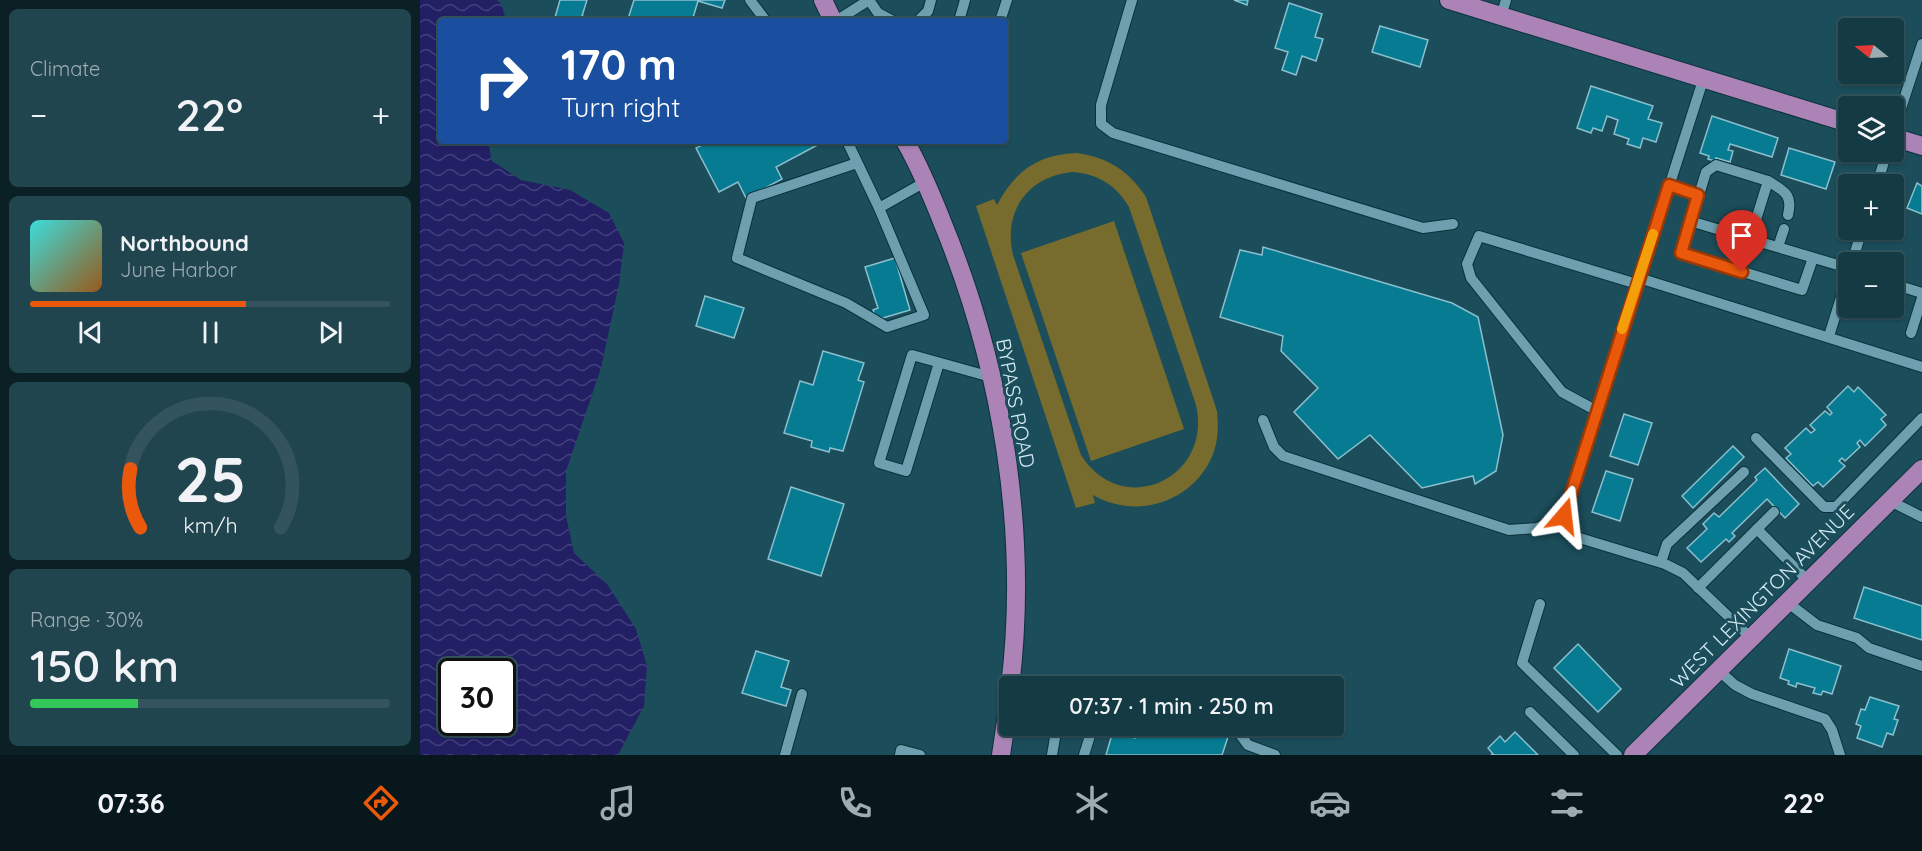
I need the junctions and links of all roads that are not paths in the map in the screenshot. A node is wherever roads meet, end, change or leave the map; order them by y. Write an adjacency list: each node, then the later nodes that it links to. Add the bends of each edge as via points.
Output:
1 (750, 0): 10 (street)
2 (823, 0): 11 (main road)
3 (869, 0): 12 (street); 13 (street)
4 (931, 0): 14 (street)
5 (965, 0): 15 (street)
6 (1006, 0): 16 (street)
7 (1132, 0): 34 (street, via 1101,105 1101,124 1113,133 1423,228)
8 (1449, 0): 9 (main road)
9 (1503, 8): 18 (main road)
10 (764, 18)
11 (832, 18)
12 (839, 18)
13 (887, 18)
14 (921, 18)
15 (960, 18)
16 (1001, 18)
17 (1922, 44): 19 (street)
18 (1704, 77): 21 (main road); 29 (street)
19 (1917, 78): 20 (street)
20 (1904, 109)
21 (1838, 120)
22 (1904, 139): 25 (main road)
23 (848, 144): 26 (street)
24 (906, 144): 28 (main road, BYPASS ROAD)
25 (1922, 146)
26 (857, 163): 31 (street); 31 (street, via 752,198 736,258 846,303 887,327 924,315)
27 (1768, 181): 30 (street, via 1716,165 1706,172); 32 (street, via 1786,193 1791,205); 36 (street)
28 (925, 182): 31 (street); 49 (main road, BYPASS ROAD, via 969,293)
29 (1669, 185): 30 (street); 40 (street)
30 (1698, 195): 33 (street)
31 (879, 208)
32 (1788, 215)
33 (1690, 221): 36 (street); 38 (street, via 1681,253 1791,287 1802,290)
34 (1453, 224)
35 (1784, 229): 37 (street)
36 (1750, 239): 37 (street)
37 (1778, 248): 38 (street)
38 (1813, 258): 39 (street)
39 (1838, 265)
40 (1638, 281): 46 (street); 50 (street); 50 (street, via 1479,236 1467,264 1472,278 1562,392)
41 (1904, 287): 42 (street)
42 (1922, 293)
43 (1922, 298): 45 (street)
44 (1838, 307): 46 (street)
45 (1911, 333)
46 (1829, 336): 48 (street)
47 (939, 363): 47 (street, via 912,355 879,463 906,471); 49 (street)
48 (1922, 367)
49 (991, 377): 69 (main road, BYPASS ROAD, via 1008,476 1014,549)
50 (1596, 411): 58 (street)
51 (1922, 418): 53 (street, via 1836,507 1824,507)
52 (1263, 420): 58 (street, via 1274,447 1283,456 1509,530 1537,528)
53 (1756, 438)
54 (1922, 469): 56 (main road, WEST LEXINGTON AVENUE)
55 (1744, 472): 61 (street, via 1667,544)
56 (1890, 501): 59 (street); 62 (main road, WEST LEXINGTON AVENUE)
57 (1774, 512): 60 (street)
58 (1564, 516): 61 (street, via 1573,536)
59 (1922, 517)
60 (1757, 529): 62 (street); 63 (street)
61 (1661, 562): 63 (street, via 1683,573)
62 (1808, 582): 64 (main road, WEST LEXINGTON AVENUE)
63 (1698, 588): 66 (street)
64 (1787, 602): 66 (main road, WEST LEXINGTON AVENUE); 67 (street, via 1818,625)
65 (1540, 604): 86 (street, via 1522,663)
66 (1751, 638): 68 (main road, WEST LEXINGTON AVENUE)
67 (1922, 666)
68 (1718, 670): 77 (main road, WEST LEXINGTON AVENUE); 87 (street, via 1752,694 1825,719)
69 (1011, 676)
70 (802, 694): 78 (street)
71 (1530, 712): 85 (street)
72 (1004, 736): 81 (main road)
73 (1055, 736): 82 (street)
74 (1090, 736): 83 (street)
75 (1239, 736): 76 (street)
76 (1246, 750): 84 (street)
77 (1643, 752)
78 (785, 755)
79 (900, 755): 80 (street, via 901,750)
80 (920, 755)
81 (1001, 755)
82 (1052, 755)
83 (1084, 755)
84 (1275, 755)
85 (1574, 755)
86 (1617, 755)
87 (1840, 755)

